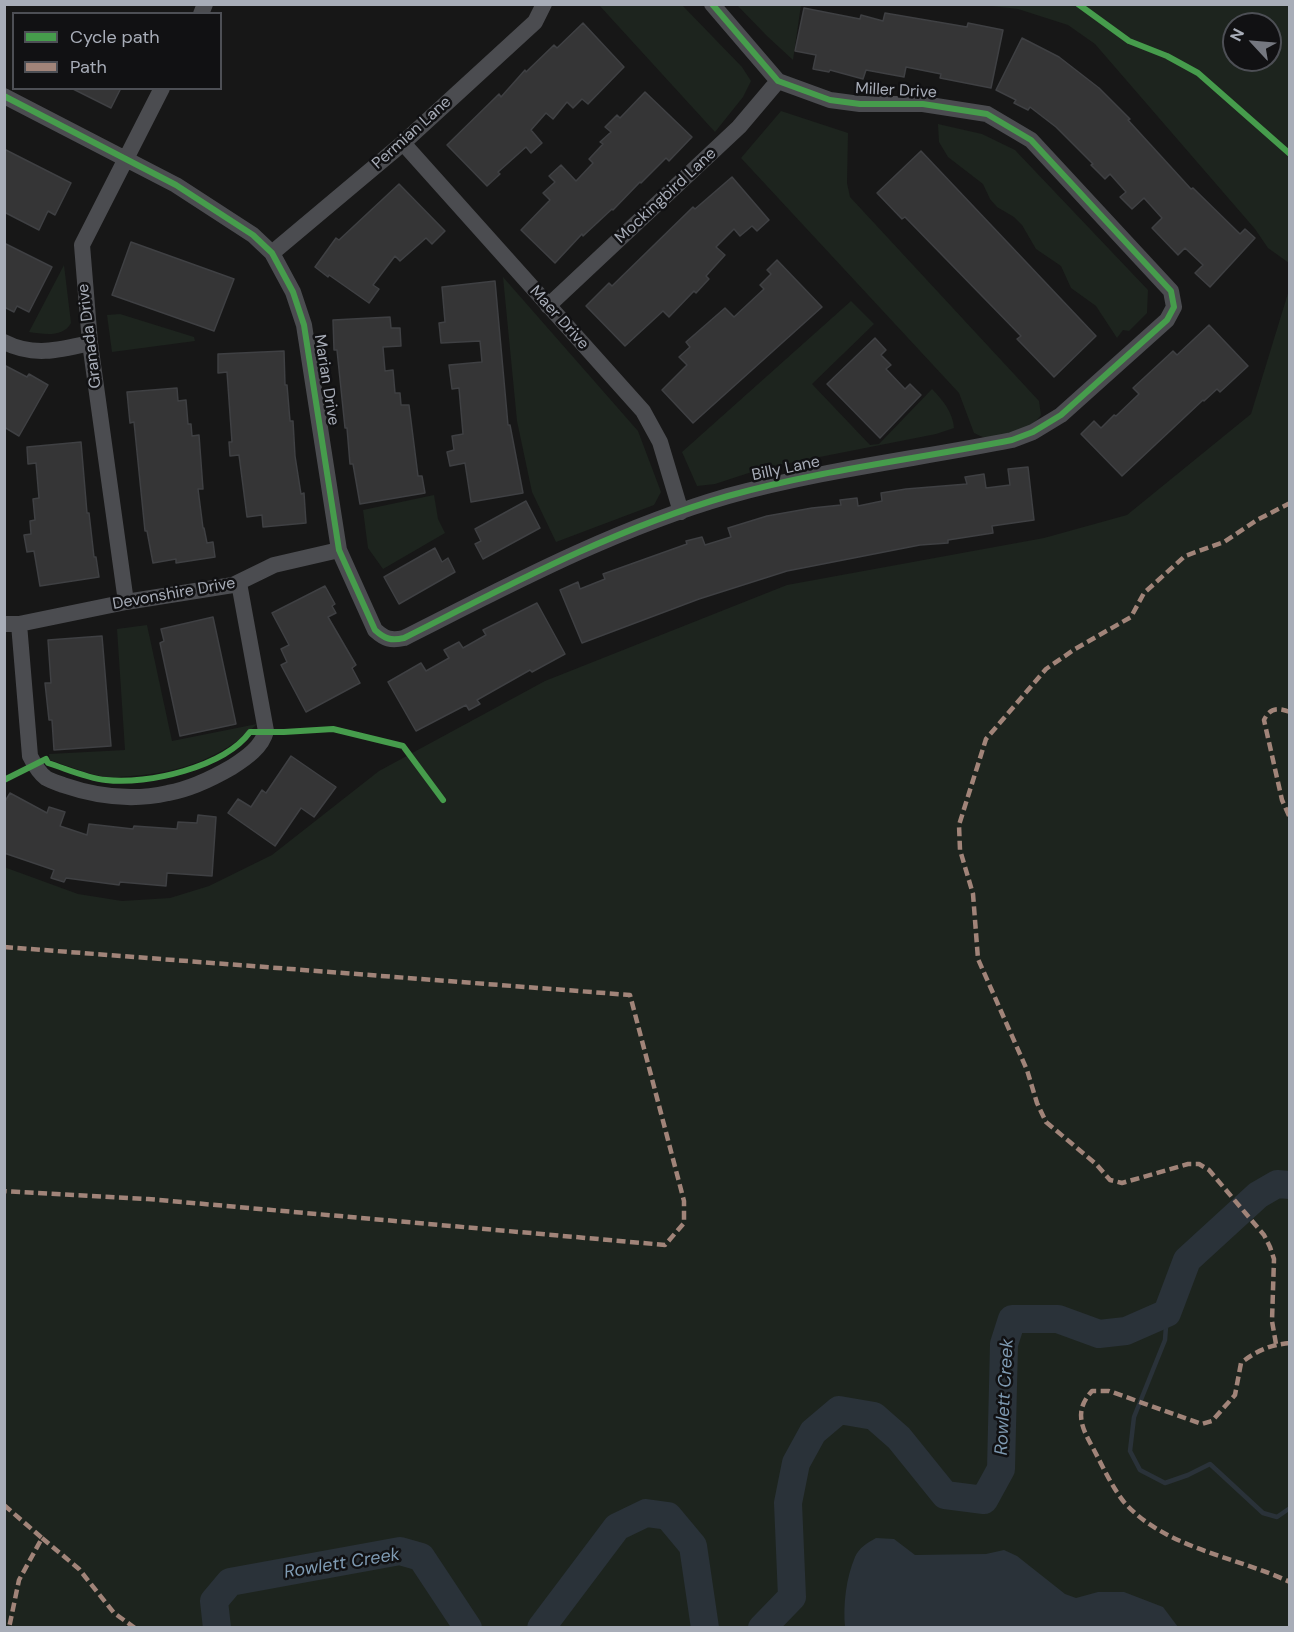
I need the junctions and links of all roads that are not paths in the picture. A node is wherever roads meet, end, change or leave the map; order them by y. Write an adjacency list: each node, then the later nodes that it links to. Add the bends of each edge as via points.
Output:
1 (544, 4): 6 (street, Permian Lane, via 535,22)
2 (712, 4): 3 (street, Miller Drive)
3 (778, 81): 9 (street, Mockingbird Lane, via 739,126); 10 (street, Miller Drive, via 830,100 923,104 987,114 1031,140 1171,291)
4 (161, 90): 7 (street, Granada Drive)
5 (4, 96): 7 (street, Marian Drive)
6 (403, 143): 8 (street, Permian Lane); 9 (street, Maer Drive)
7 (126, 159): 8 (street, Marian Drive, via 176,185 253,235); 12 (street, Granada Drive, via 82,245)
8 (272, 253): 14 (street, Marian Drive, via 293,292 304,325)
9 (548, 306): 13 (street, Maer Drive, via 643,411 660,442)
10 (1174, 307): 13 (street, Billy Lane, via 1167,320 1061,415 1033,432 1012,440 795,479)
11 (4, 342): 12 (street, via 27,351 55,352)
12 (90, 343): 16 (street, Granada Drive)
13 (681, 512): 18 (street, Billy Lane, via 531,573 404,638 393,641)
14 (339, 550): 15 (street, Devonshire Drive, via 274,565); 18 (street, Marian Drive, via 375,630)
15 (238, 584): 16 (street, Devonshire Drive); 17 (street, via 266,731 263,741 242,761 213,778 170,793 111,797 47,779 34,766)
16 (126, 602): 17 (street, Devonshire Drive)
17 (12, 624)
18 (382, 637)

